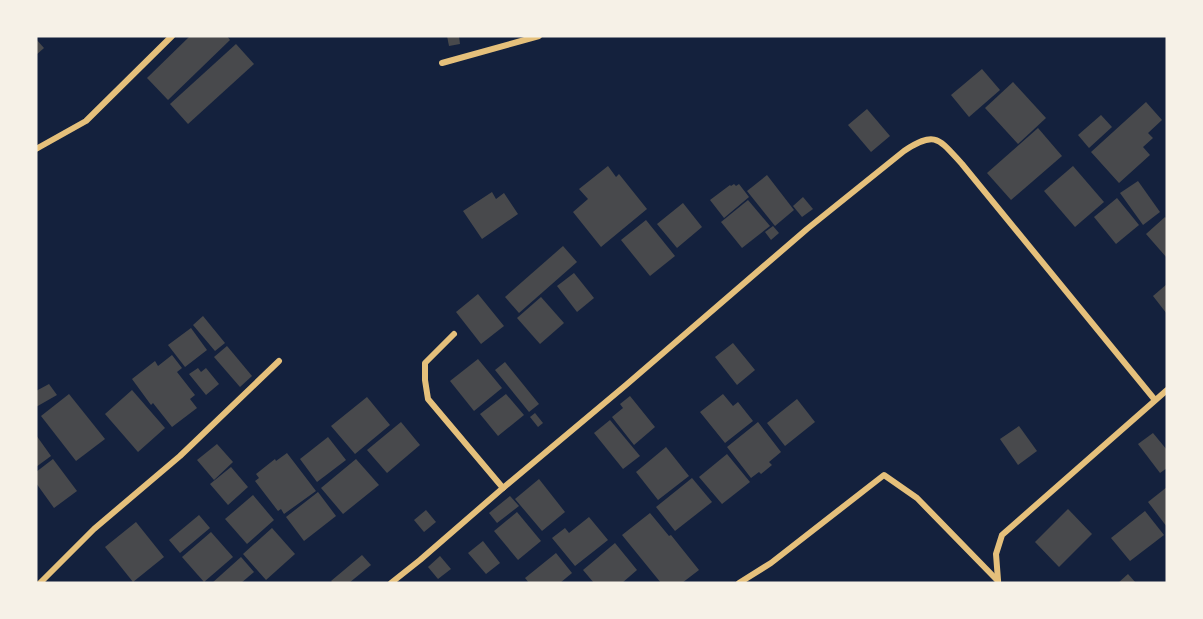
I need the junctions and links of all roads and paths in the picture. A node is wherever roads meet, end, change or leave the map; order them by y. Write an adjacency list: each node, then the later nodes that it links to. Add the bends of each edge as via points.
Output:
1 (172, 36): 4 (street, via 86,121)
2 (539, 36): 3 (street)
3 (442, 63)
4 (36, 149)
5 (454, 334): 9 (street, via 425,363 428,399)
6 (279, 361): 11 (street)
7 (1167, 390): 8 (street)
8 (1155, 400): 9 (street, via 962,164 942,143 931,138 904,151 807,229); 10 (street, via 1002,535 996,554)
9 (503, 488): 12 (street)
10 (998, 582): 13 (street, via 917,498 884,475 771,563)
11 (39, 583)
12 (391, 583)
13 (738, 583)

